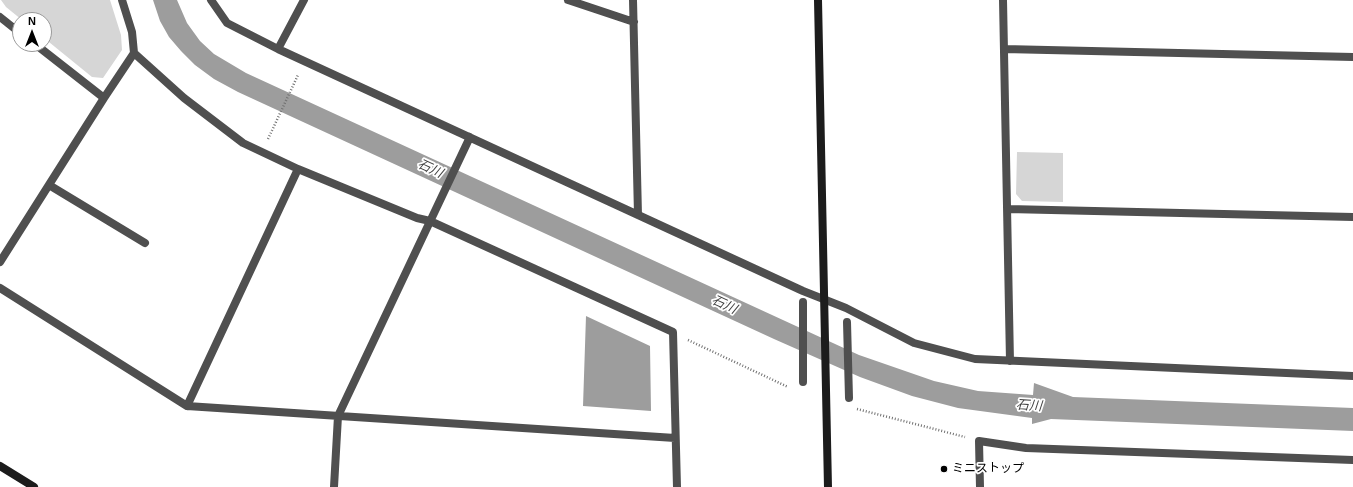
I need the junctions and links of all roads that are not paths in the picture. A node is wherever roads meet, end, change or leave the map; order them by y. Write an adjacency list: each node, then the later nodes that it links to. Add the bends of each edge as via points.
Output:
1 (122, 0): 14 (street, via 132,32)
2 (211, 0): 11 (street, via 227,23)
3 (304, 0): 11 (street)
4 (568, 0): 9 (street)
5 (633, 0): 9 (street)
6 (818, 0): 27 (street)
7 (1003, 0): 12 (street)
8 (0, 17): 10 (street)
9 (634, 22): 21 (street)
10 (12, 26)
11 (278, 49): 17 (street)
12 (1004, 49): 15 (street); 20 (street)
13 (45, 52): 16 (street)
14 (134, 53): 16 (street); 18 (street, via 184,98 243,143)
15 (1353, 57)
16 (104, 98): 19 (street)
17 (470, 137): 21 (street); 23 (street)
18 (298, 169): 23 (street); 34 (street)
19 (49, 185): 24 (street); 25 (street)
20 (1008, 209): 22 (street); 30 (street)
21 (638, 215): 27 (street)
22 (1353, 217)
23 (430, 221): 35 (street); 36 (street, via 673,332)
24 (145, 243)
25 (0, 262)
26 (0, 288): 34 (street)
27 (824, 299): 30 (street, via 914,343 975,359); 42 (street)
28 (804, 302): 32 (street)
29 (847, 322): 33 (street)
30 (1010, 361): 31 (street)
31 (1353, 376)
32 (804, 382)
33 (849, 398)
34 (187, 406): 35 (street)
35 (338, 416): 36 (street); 40 (street)
36 (676, 438): 41 (street)
37 (1353, 460): 43 (street, via 1026,448 979,441)
38 (0, 466): 39 (street)
39 (34, 487)
40 (334, 487)
41 (677, 487)
42 (828, 487)
43 (980, 487)

